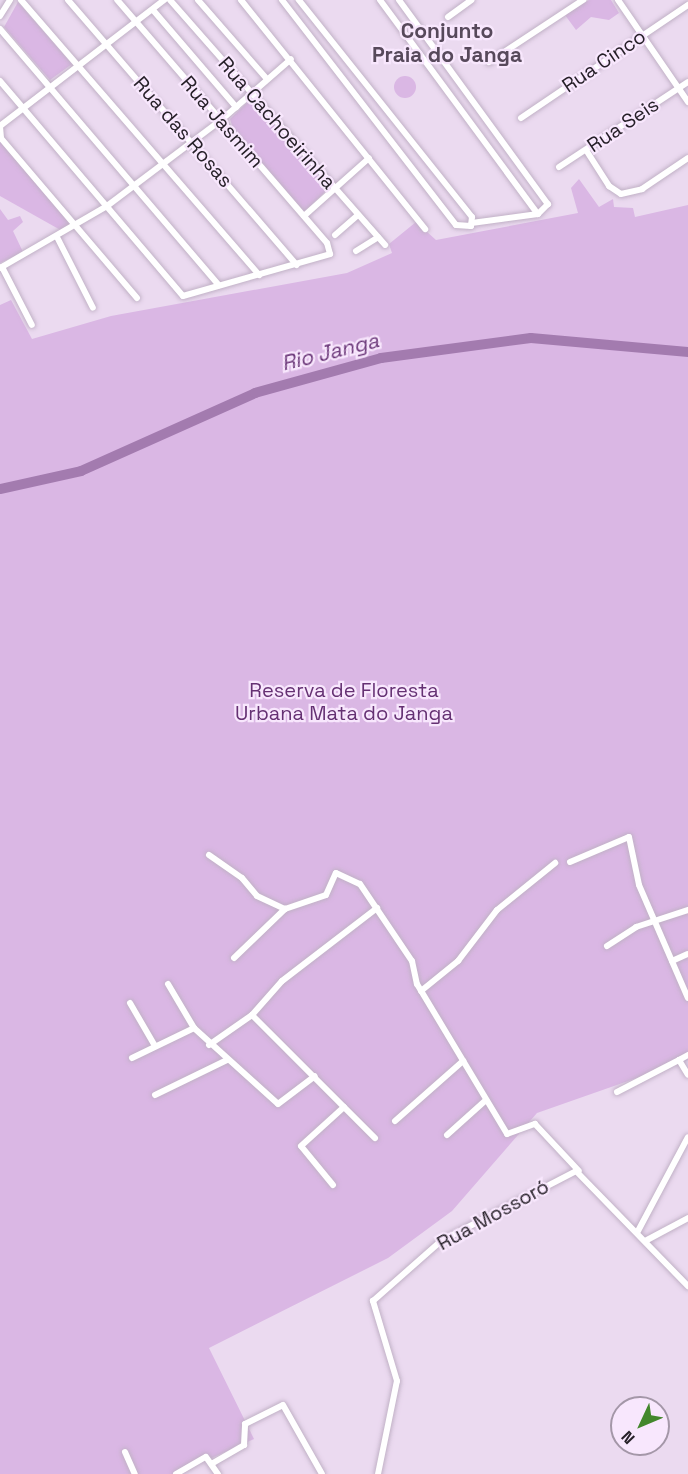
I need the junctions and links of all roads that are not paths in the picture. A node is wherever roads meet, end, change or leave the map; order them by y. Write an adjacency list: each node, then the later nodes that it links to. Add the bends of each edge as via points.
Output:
1 (10, 0): 19 (street)
2 (21, 0): 30 (street)
3 (68, 0): 25 (street, Rua das Rosas)
4 (117, 0): 22 (street, Rua Jasmim)
5 (164, 0): 17 (street)
6 (170, 0): 36 (street, Rua Cachoeirinha)
7 (198, 0): 31 (street)
8 (241, 0): 27 (street)
9 (282, 0): 21 (street)
10 (299, 0): 18 (street)
11 (380, 0): 28 (street)
12 (399, 0): 26 (street)
13 (583, 0): 29 (street)
14 (618, 0): 24 (street)
15 (468, 1): 20 (street)
16 (688, 5): 24 (street, Rua Cinco)
17 (153, 10): 22 (street); 38 (street)
18 (308, 11): 21 (street); 40 (street)
19 (0, 16)
20 (447, 17)
21 (297, 20): 43 (street)
22 (137, 23): 25 (street); 42 (street, Rua Jasmim)
23 (0, 29): 34 (street)
24 (643, 35): 35 (street); 41 (street, Rua Cinco)
25 (108, 46): 30 (street); 46 (street, Rua das Rosas)
26 (434, 52): 28 (street); 45 (street)
27 (291, 59): 31 (street); 49 (street)
28 (423, 59): 47 (street)
29 (489, 62)
30 (80, 67): 34 (street); 51 (street)
31 (267, 79): 36 (street)
32 (0, 81): 39 (street)
33 (688, 82): 35 (street, Rua Seis)
34 (52, 88): 39 (street); 53 (street)
35 (679, 88): 37 (street); 48 (street, Rua Seis)
36 (251, 94): 38 (street); 54 (street, Rua Cachoeirinha)
37 (688, 102)
38 (236, 107): 42 (street)
39 (24, 108): 44 (street); 55 (street)
40 (388, 113): 43 (street); 59 (street)
41 (521, 118)
42 (220, 121): 46 (street); 58 (street, Rua Jasmim)
43 (377, 121): 59 (street, via 456,225 464,229)
44 (0, 126): 60 (street, via 1,138)
45 (500, 139): 47 (street); 56 (street, via 546,200 547,210)
46 (192, 142): 51 (street); 67 (street, Rua das Rosas)
47 (488, 147): 56 (street)
48 (586, 150): 50 (street, via 609,186 621,194 642,189); 52 (street, Rua Seis)
49 (369, 158): 54 (street); 61 (street)
50 (688, 158)
51 (164, 162): 53 (street); 69 (street)
52 (558, 167)
53 (135, 184): 55 (street); 70 (street)
54 (334, 189): 57 (street, Rua Cachoeirinha); 58 (street)
55 (106, 206): 60 (street); 70 (street, via 183,296)
56 (538, 214): 59 (street)
57 (358, 215): 62 (street); 63 (street, Rua Cachoeirinha)
58 (304, 216): 67 (street, Rua Jasmim, via 327,243 327,256)
59 (472, 220)
60 (77, 227): 64 (street); 71 (street)
61 (425, 229)
62 (335, 235)
63 (378, 237): 65 (street, Rua Cachoeirinha); 66 (street)
64 (58, 239): 68 (street); 72 (street)
65 (385, 245)
66 (356, 251)
67 (297, 265): 69 (street)
68 (1, 268): 73 (street)
69 (259, 275): 70 (street)
70 (219, 285)
71 (137, 298)
72 (93, 309)
73 (32, 325)
74 (209, 855): 78 (street, via 242,878 257,896)
75 (570, 862): 80 (street, via 629,837 639,885)
76 (555, 863): 86 (street, via 497,910 458,961)
77 (376, 908): 78 (street, via 360,884 336,873 326,895); 86 (street, via 412,961); 89 (street, via 275,987)
78 (285, 909): 83 (street)
79 (688, 910): 80 (street)
80 (655, 921): 81 (street); 84 (street)
81 (607, 946)
82 (688, 954): 84 (street)
83 (234, 958)
84 (672, 961): 87 (street)
85 (168, 984): 90 (street)
86 (421, 991): 97 (street)
87 (688, 998)
88 (130, 1003): 92 (street)
89 (252, 1016): 91 (street); 99 (street)
90 (194, 1028): 91 (street); 92 (street)
91 (209, 1045): 95 (street)
92 (155, 1047): 94 (street)
93 (688, 1055): 96 (street)
94 (132, 1058)
95 (227, 1060): 99 (street, via 278,1104); 101 (street)
96 (679, 1060): 98 (street); 100 (street)
97 (463, 1061): 102 (street); 104 (street)
98 (688, 1075)
99 (315, 1076): 103 (street)
100 (617, 1092)
101 (155, 1095)
102 (486, 1100): 105 (street); 108 (street, via 507,1134 535,1124)
103 (344, 1107): 107 (street); 109 (street, via 301,1146)
104 (395, 1121)
105 (447, 1135)
106 (688, 1137): 111 (street)
107 (375, 1138)
108 (579, 1172): 111 (street); 121 (street, Rua Mossoró, via 441,1241 374,1299 397,1381)
109 (333, 1185)
110 (688, 1218): 112 (street)
111 (638, 1231): 112 (street)
112 (646, 1240): 114 (street)
113 (688, 1274): 114 (street)
114 (687, 1286)
115 (125, 1452): 117 (street)
116 (213, 1463): 118 (street, via 206,1457); 119 (street); 120 (street, via 244,1445 245,1424 283,1406)
117 (135, 1474)
118 (176, 1474)
119 (218, 1474)
120 (322, 1474)
121 (378, 1474)

